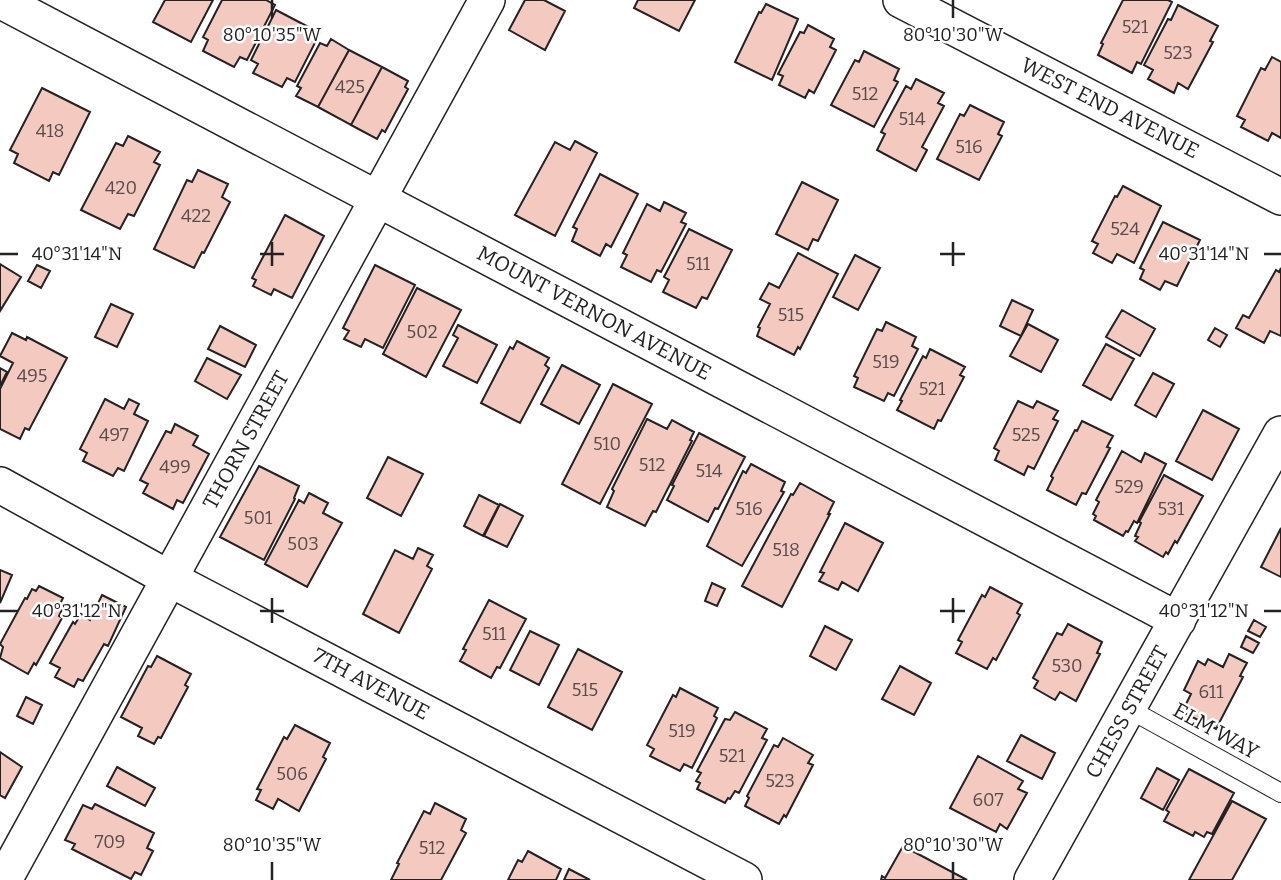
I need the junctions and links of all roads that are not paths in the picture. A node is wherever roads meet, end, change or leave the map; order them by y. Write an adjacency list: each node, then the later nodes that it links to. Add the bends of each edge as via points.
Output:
1 (487, 0): 5 (street, THORN STREET)
2 (901, 0): 4 (street, WEST END AVENUE)
3 (9, 5): 5 (street, MOUNT VERNON AVENUE)
4 (1281, 197)
5 (378, 199): 8 (street, THORN STREET); 9 (street, MOUNT VERNON AVENUE)
6 (1281, 434): 9 (street, CHESS STREET)
7 (0, 485): 8 (street, 7TH AVENUE)
8 (170, 579): 12 (street, THORN STREET); 13 (street, 7TH AVENUE)
9 (1178, 620): 10 (street, CHESS STREET)
10 (1129, 709): 11 (lane, ELM WAY); 14 (street, CHESS STREET)
11 (1281, 793)
12 (4, 880)
13 (744, 880)
14 (1032, 880)

